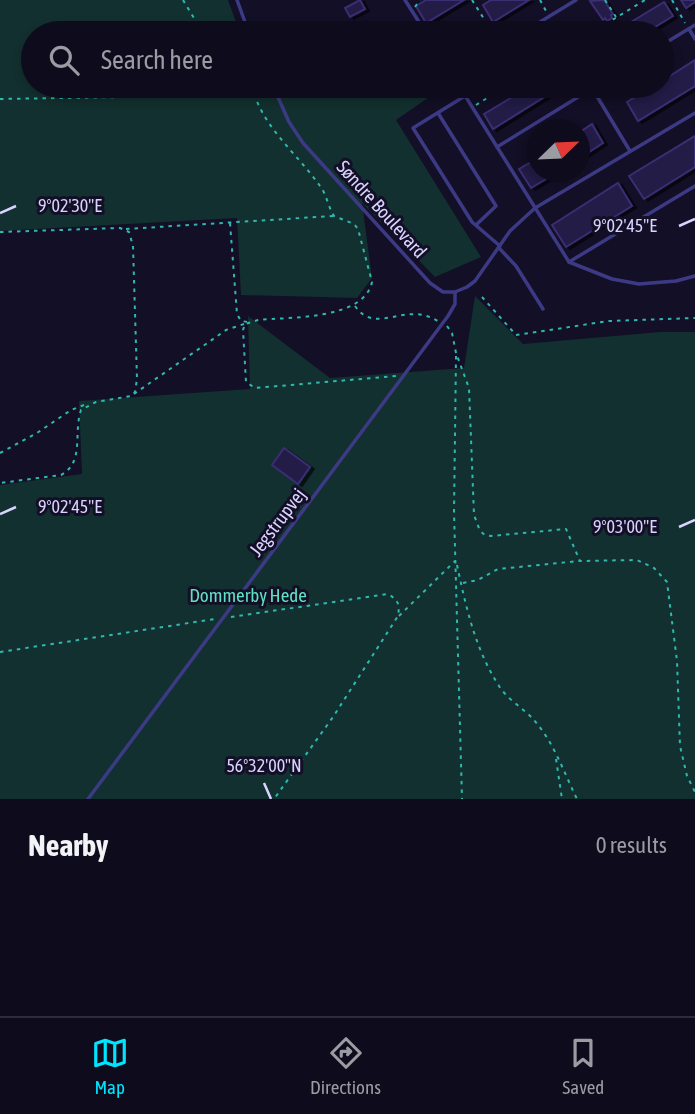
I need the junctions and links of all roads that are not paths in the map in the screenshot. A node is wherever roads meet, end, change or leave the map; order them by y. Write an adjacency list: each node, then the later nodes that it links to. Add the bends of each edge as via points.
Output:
1 (237, 0): 4 (lane)
2 (405, 0): 5 (lane)
3 (576, 0): 6 (lane)
4 (245, 21)
5 (418, 21)
6 (542, 21)
7 (695, 25): 8 (lane)
8 (689, 29): 9 (lane); 10 (lane)
9 (674, 38)
10 (695, 39)
11 (278, 98): 26 (lane, Søndre Boulevard, via 303,143 430,283 443,292)
12 (462, 98): 16 (lane)
13 (466, 98): 18 (lane)
14 (576, 98): 18 (lane)
15 (600, 98): 19 (lane)
16 (438, 113): 22 (lane, via 496,206); 22 (lane, via 413,128)
17 (695, 113): 19 (lane)
18 (496, 147): 21 (lane)
19 (630, 151): 21 (lane)
20 (695, 186): 24 (lane)
21 (535, 208): 23 (lane); 24 (lane)
22 (476, 225): 23 (lane)
23 (499, 247): 26 (lane, via 475,281); 27 (lane)
24 (569, 262): 25 (lane, via 639,284)
25 (695, 276)
26 (455, 292): 28 (lane, Jegstrupvej, via 455,304 443,323)
27 (543, 309)
28 (88, 799)

